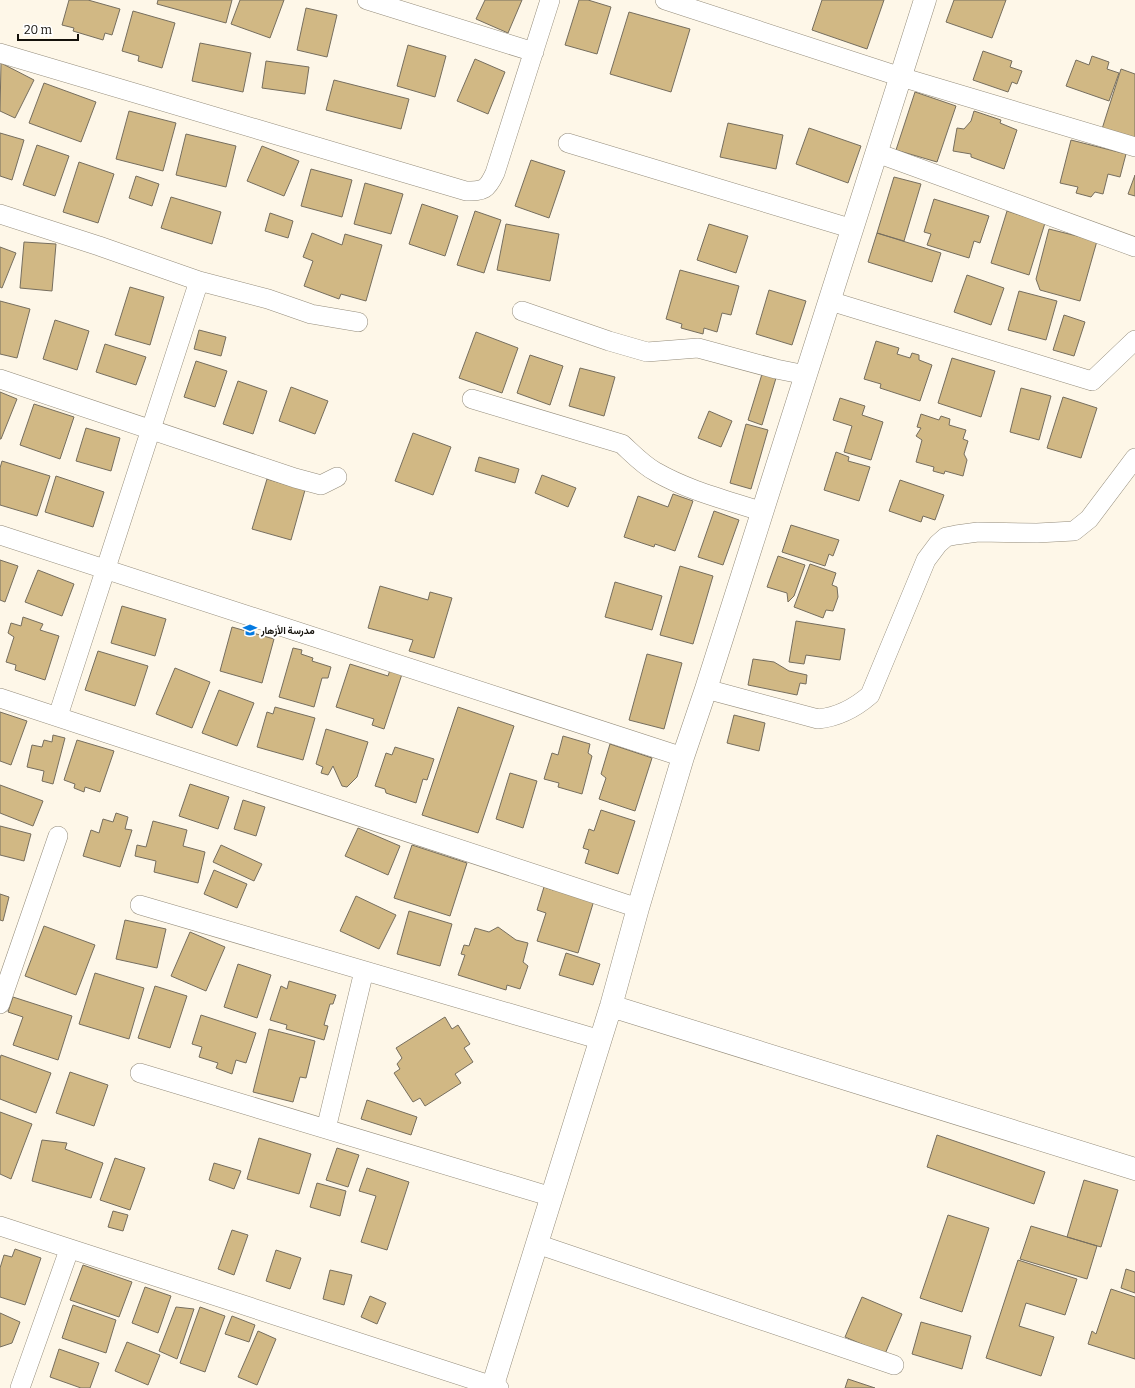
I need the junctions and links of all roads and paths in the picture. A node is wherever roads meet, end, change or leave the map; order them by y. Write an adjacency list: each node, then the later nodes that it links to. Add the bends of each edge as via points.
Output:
1 (367, 0): 5 (street)
2 (550, 0): 5 (street)
3 (665, 0): 7 (street)
4 (925, 0): 7 (street)
5 (534, 52): 6 (street, via 495,173 489,185 479,191 466,191)
6 (0, 53)
7 (901, 77): 9 (street); 10 (street)
8 (568, 143): 12 (street)
9 (1135, 147)
10 (877, 153): 12 (street); 13 (street)
11 (0, 214): 14 (street)
12 (853, 229): 15 (street)
13 (1135, 247)
14 (199, 281): 17 (street, via 268,299 311,314); 22 (street)
15 (830, 301): 18 (street, via 1092,381); 19 (street)
16 (522, 311): 19 (street, via 647,352 698,348)
17 (358, 322)
18 (1135, 340)
19 (806, 375): 25 (street)
20 (0, 379): 22 (street)
21 (472, 399): 25 (street, via 622,444 654,472 680,485)
22 (151, 429): 24 (street, via 321,485); 27 (street)
23 (1135, 458): 28 (street, via 1089,519 1074,531 978,532 946,537 938,544 926,560 876,683 870,695 860,704 832,717 818,719)
24 (337, 477)
25 (763, 512): 28 (street)
26 (0, 535): 27 (street)
27 (106, 569): 30 (street); 31 (street)
28 (706, 689): 31 (street)
29 (0, 698): 30 (street)
30 (58, 716): 34 (street)
31 (683, 757): 34 (street)
32 (58, 836): 36 (street)
33 (140, 905): 35 (street)
34 (638, 908): 37 (street)
35 (364, 971): 38 (street); 40 (street)
36 (0, 1004)
37 (611, 1006): 38 (street); 41 (street)
38 (601, 1040): 42 (street)
39 (140, 1073): 40 (street)
40 (326, 1129): 42 (street)
41 (1135, 1169)
42 (552, 1197): 44 (street)
43 (0, 1226): 45 (street)
44 (537, 1244): 46 (street); 47 (street)
45 (70, 1250): 47 (street); 48 (street)
46 (894, 1365)
47 (494, 1387)
48 (20, 1388)

